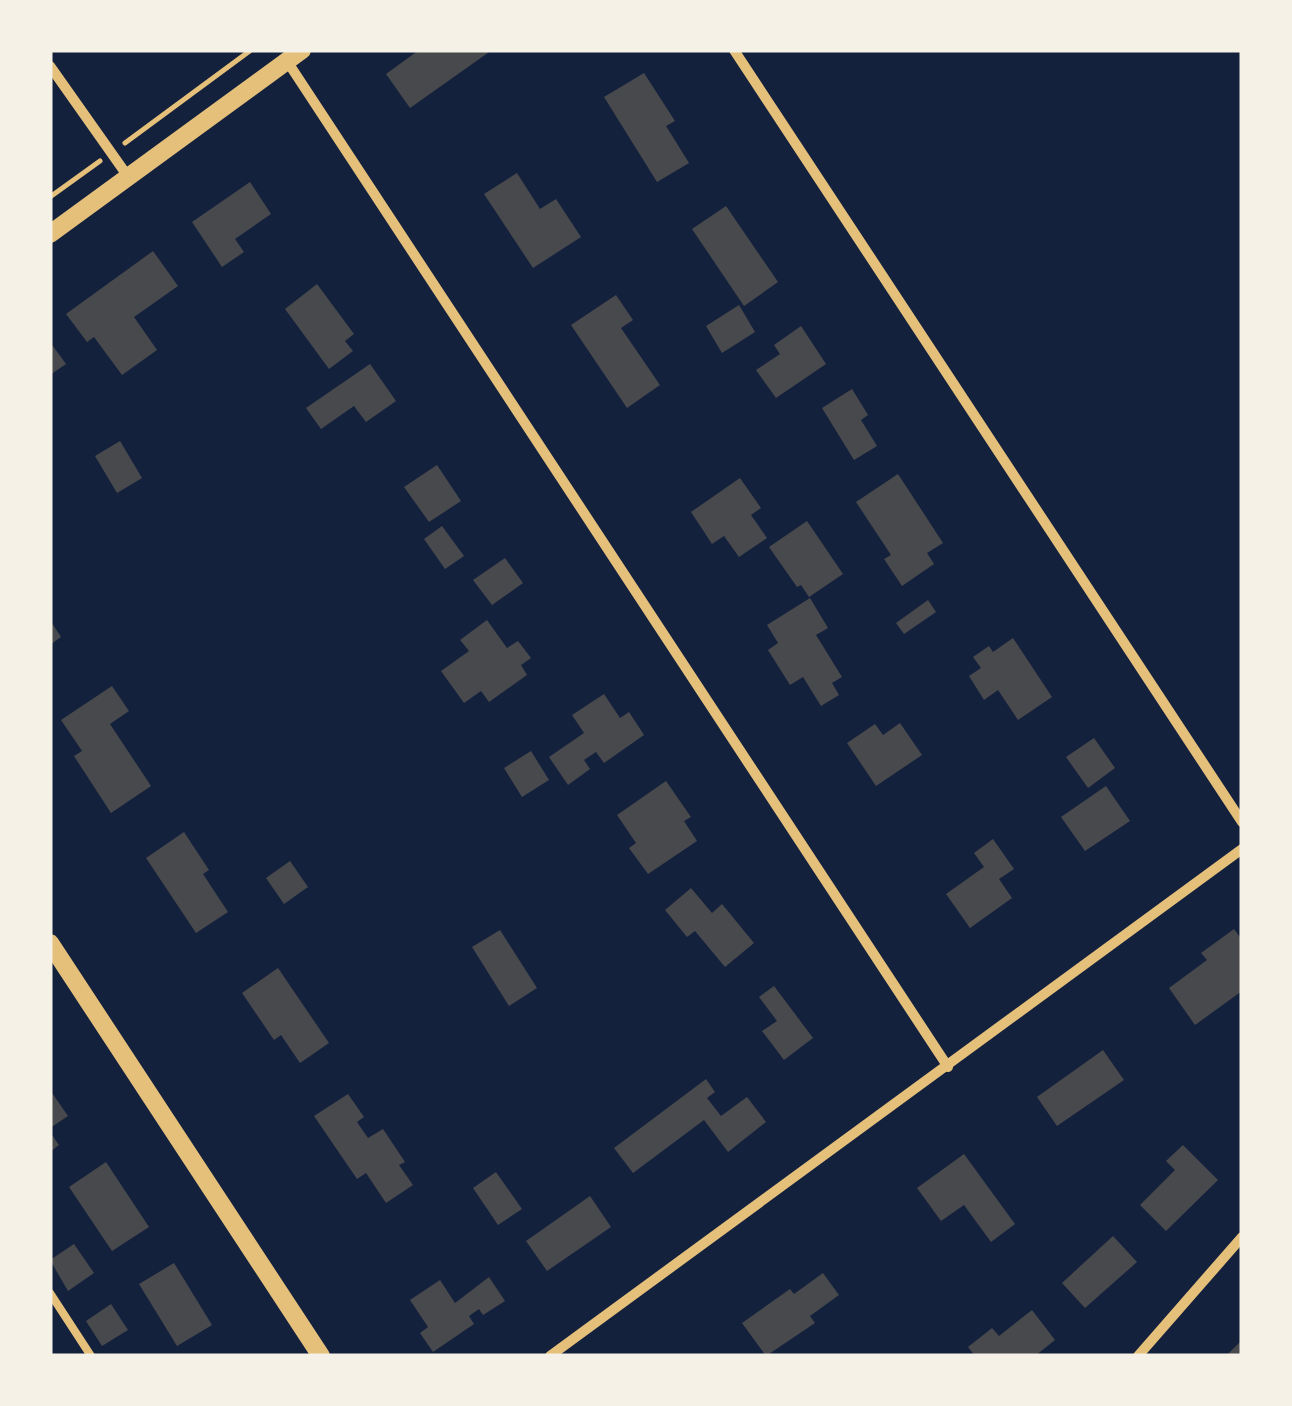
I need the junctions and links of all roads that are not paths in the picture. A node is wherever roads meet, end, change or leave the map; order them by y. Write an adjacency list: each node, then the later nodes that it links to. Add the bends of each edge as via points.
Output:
1 (734, 50): 6 (street)
2 (294, 56): 4 (street); 9 (street)
3 (50, 66): 4 (street)
4 (128, 178): 5 (street)
5 (50, 234)
6 (1242, 822)
7 (1242, 849): 9 (street)
8 (50, 943): 13 (street)
9 (948, 1067): 14 (street)
10 (1242, 1237): 15 (street)
11 (50, 1293): 12 (lane)
12 (91, 1356)
13 (321, 1356)
14 (550, 1356)
15 (1138, 1356)

